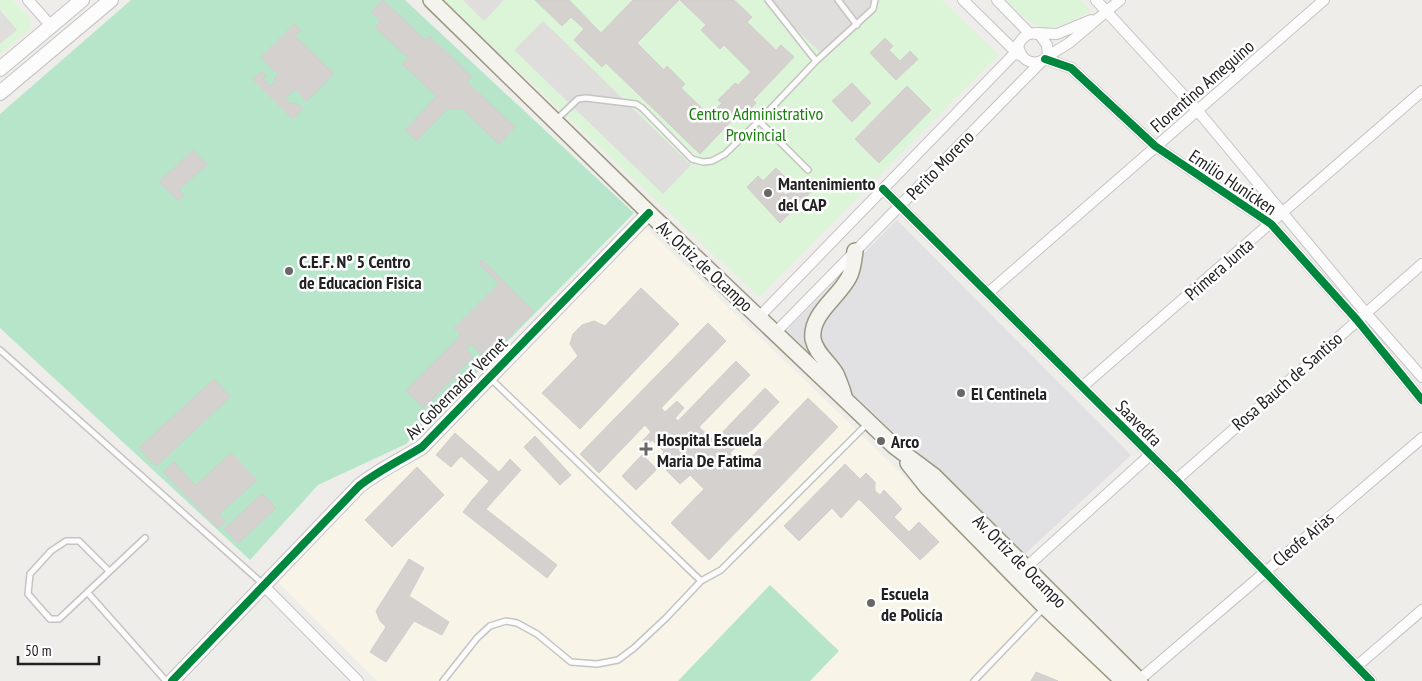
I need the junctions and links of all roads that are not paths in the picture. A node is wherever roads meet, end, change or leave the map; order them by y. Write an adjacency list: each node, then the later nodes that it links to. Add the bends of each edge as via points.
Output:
1 (28, 0): 15 (street)
2 (82, 0): 15 (street)
3 (111, 0): 22 (street)
4 (431, 0): 25 (main road, Av. Ortiz de Ocampo)
5 (768, 0): 19 (lane)
6 (838, 0): 14 (lane)
7 (875, 0): 14 (lane, via 873,9)
8 (963, 0): 17 (street, Emilio Hunicken)
9 (997, 0): 16 (street)
10 (1096, 0): 13 (street, Emilio Hunicken)
11 (1120, 0): 13 (street, Perito Moreno)
12 (1324, 0): 23 (street, Florentino Ameguino)
13 (1106, 13): 16 (street, Perito Moreno, via 1057,34); 18 (street, Perito Moreno); 23 (street, Emilio Hunicken)
14 (857, 24): 19 (lane)
15 (51, 26): 20 (street)
16 (1033, 33): 17 (street, via 1022,37); 18 (street, via 1048,45)
17 (1017, 48): 18 (street, Emilio Hunicken, via 1032,63); 28 (street, Perito Moreno)
18 (1045, 59): 26 (street, Emilio Hunicken, via 1071,68); 29 (street, Perito Moreno)
19 (816, 61): 24 (lane)
20 (0, 69)
21 (1422, 91): 30 (street, Primera Junta)
22 (0, 93)
23 (1196, 110): 26 (street, Florentino Ameguino); 30 (street, Emilio Hunicken)
24 (759, 121): 25 (lane, via 725,154 702,162 692,159 636,104 578,99); 27 (lane)
25 (555, 122): 31 (main road, Av. Ortiz de Ocampo)
26 (1155, 146): 32 (street, Emilio Hunicken); 35 (street, Florentino Ameguino)
27 (808, 170)
28 (884, 189): 29 (street, Saavedra); 37 (street, Perito Moreno)
29 (900, 205): 33 (street, Perito Moreno); 35 (street, Saavedra)
30 (1282, 212): 32 (street, Primera Junta); 36 (street, Emilio Hunicken)
31 (649, 213): 37 (main road, Av. Ortiz de Ocampo); 41 (street, Av. Gobernador Vernet)
32 (1271, 224): 38 (street, Emilio Hunicken); 43 (street, Primera Junta)
33 (855, 251): 39 (street, Perito Moreno); 44 (main road, via 851,275 818,318 813,330 818,352 835,373)
34 (1422, 264): 36 (street, Rosa Bauch de Santiso)
35 (988, 293): 43 (street, Saavedra)
36 (1366, 312): 38 (street, Rosa Bauch de Santiso); 42 (street, Emilio Hunicken)
37 (759, 317): 39 (main road, Av. Ortiz de Ocampo)
38 (1357, 320): 45 (street, Emilio Hunicken); 49 (street, Rosa Bauch de Santiso)
39 (776, 332): 44 (main road, Av. Ortiz de Ocampo)
40 (0, 350): 55 (lane)
41 (489, 377): 54 (lane); 55 (street, Av. Gobernador Vernet, via 422,447 359,486)
42 (1422, 377)
43 (1082, 387): 48 (street, Saavedra)
44 (846, 399): 46 (main road, Av. Ortiz de Ocampo)
45 (1422, 400)
46 (869, 422): 52 (main road, Av. Ortiz de Ocampo, via 894,446 927,487); 54 (lane, via 721,570)
47 (1422, 438): 53 (street, Cleofe Arias)
48 (1150, 455): 49 (street, Saavedra); 52 (street)
49 (1176, 480): 53 (street, Saavedra)
50 (145, 538): 51 (lane)
51 (110, 571): 56 (lane); 56 (lane, via 79,541 66,541 51,551 30,574 28,594 50,619 59,619)
52 (1021, 572): 57 (main road, Av. Ortiz de Ocampo); 60 (main road, Av. Ortiz de Ocampo)
53 (1264, 572): 59 (street, Saavedra); 60 (street, Cleofe Arias)
54 (701, 581): 64 (lane, via 666,618 618,660 596,664 571,662 537,634 506,621 490,626 477,638)
55 (264, 586): 62 (street, Av. Gobernador Vernet); 63 (street)
56 (88, 593): 61 (lane)
57 (1045, 607): 65 (lane); 66 (main road, Av. Ortiz de Ocampo)
58 (1422, 610): 59 (street)
59 (1356, 666): 67 (street, Saavedra)
60 (1140, 680)
61 (166, 681)
62 (172, 681)
63 (358, 681)
64 (443, 681)
65 (974, 681)
66 (1123, 681)
67 (1371, 681)

